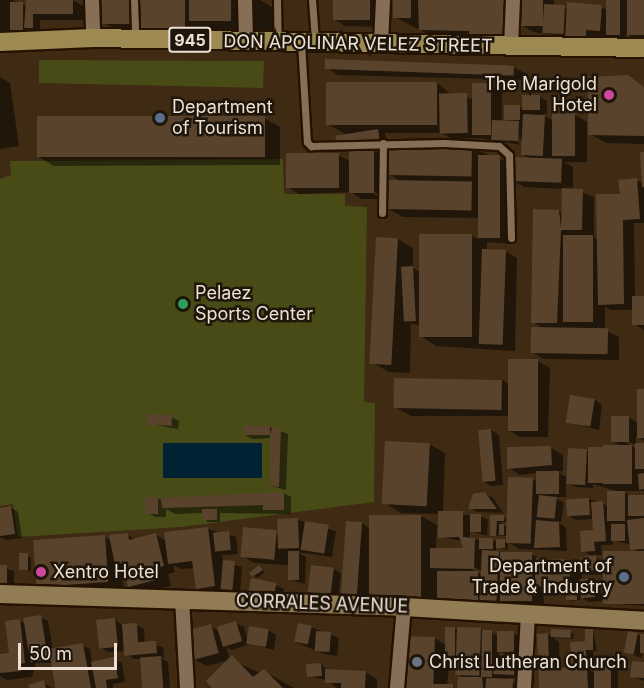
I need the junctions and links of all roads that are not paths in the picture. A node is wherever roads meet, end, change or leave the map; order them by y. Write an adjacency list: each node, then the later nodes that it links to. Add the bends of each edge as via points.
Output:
1 (92, 0): 8 (street)
2 (134, 0): 9 (lane)
3 (245, 0): 10 (street)
4 (277, 0): 12 (lane)
5 (312, 0): 13 (lane)
6 (383, 0): 14 (street)
7 (513, 0): 15 (street)
8 (93, 38): 9 (main road, DON APOLINAR VELEZ STREET / 945); 11 (main road, DON APOLINAR VELEZ STREET / 945)
9 (135, 39): 10 (main road, DON APOLINAR VELEZ STREET / 945)
10 (246, 41): 12 (main road, DON APOLINAR VELEZ STREET / 945)
11 (0, 42)
12 (278, 42): 13 (main road, DON APOLINAR VELEZ STREET / 945)
13 (308, 42): 14 (main road, DON APOLINAR VELEZ STREET / 945); 17 (lane, via 307,142 311,146)
14 (381, 44): 15 (main road, DON APOLINAR VELEZ STREET / 945)
15 (511, 47): 16 (main road, DON APOLINAR VELEZ STREET / 945)
16 (644, 48)
17 (383, 143): 18 (lane); 19 (lane, via 506,149)
18 (382, 213)
19 (511, 238)
20 (0, 594): 21 (main road, CORRALES AVENUE)
21 (182, 599): 22 (main road, CORRALES AVENUE); 25 (street)
22 (404, 607): 23 (main road, CORRALES AVENUE); 26 (street)
23 (528, 613): 24 (main road, CORRALES AVENUE); 27 (street)
24 (644, 621)
25 (187, 688)
26 (397, 688)
27 (525, 688)

